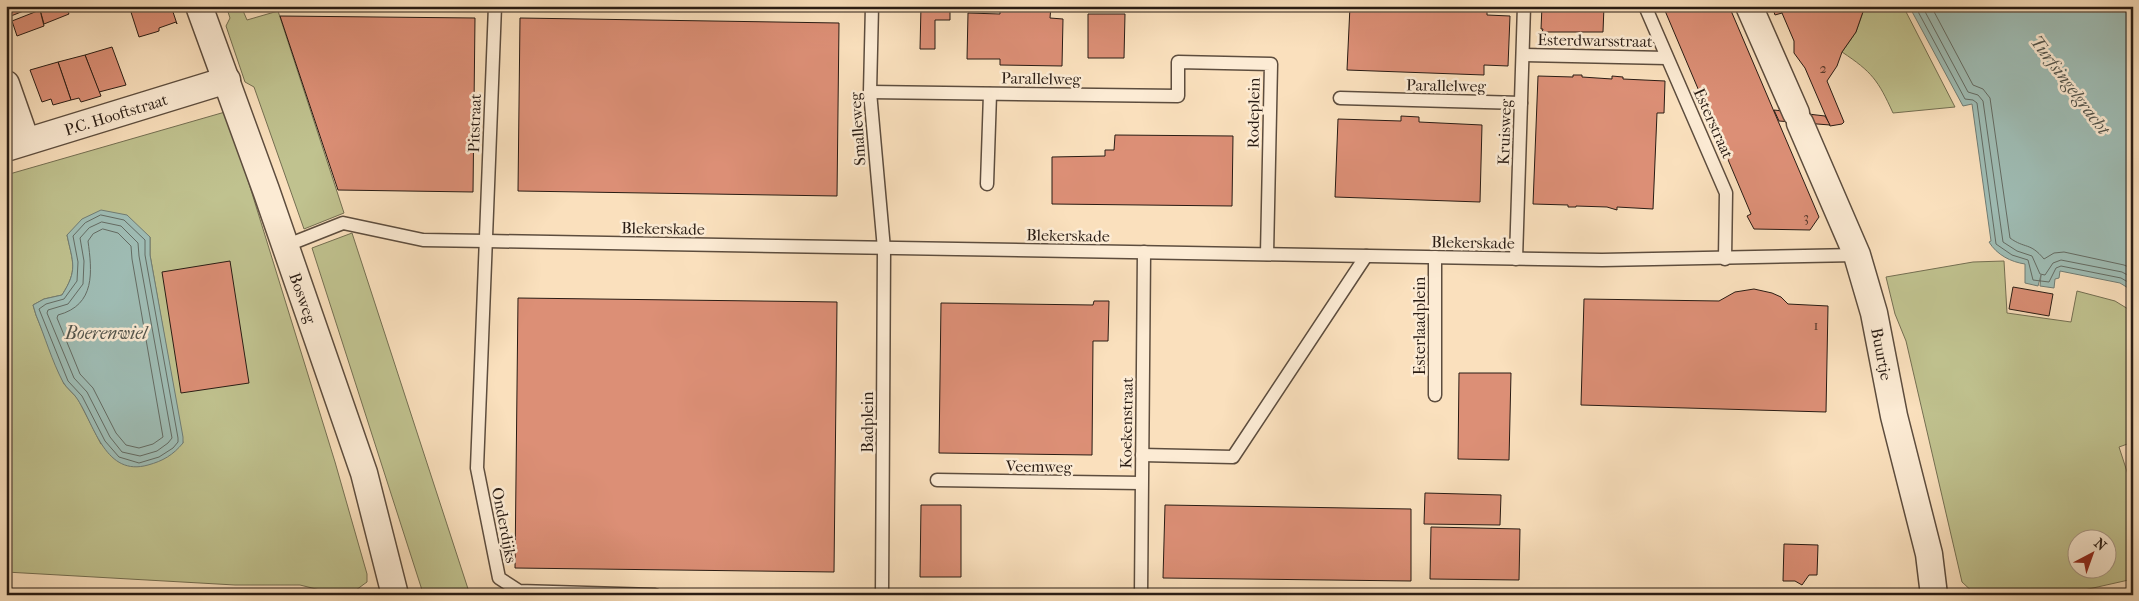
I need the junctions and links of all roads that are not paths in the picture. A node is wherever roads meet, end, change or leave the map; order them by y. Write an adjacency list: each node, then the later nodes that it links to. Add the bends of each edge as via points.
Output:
1 (199, 6): 10 (street, Bosweg)
2 (495, 6): 18 (lane, Pitstraat)
3 (872, 6): 12 (lane, Smalleweg)
4 (1524, 6): 7 (lane, Kruisweg)
5 (1645, 6): 8 (lane, Esterstraat)
6 (1749, 6): 23 (street, Buurtje)
7 (1523, 55): 8 (lane, Esterdwarsstraat); 15 (lane, Kruisweg)
8 (1667, 58): 27 (lane, Esterstraat, via 1726,193)
9 (1178, 62): 13 (lane, Parallelweg, via 1178,96); 22 (lane, Rodeplein, via 1271,64)
10 (226, 80): 16 (street, P.C. Hooftstraat); 19 (street, Bosweg)
11 (6, 84): 16 (street)
12 (870, 92): 13 (lane, Parallelweg); 20 (lane, Smalleweg)
13 (990, 94): 17 (lane)
14 (1340, 98): 15 (lane, Parallelweg)
15 (1521, 103): 26 (lane, Kruisweg)
16 (16, 144)
17 (987, 184)
18 (486, 241): 19 (lane, Blekerskade, via 423,240 343,223); 20 (lane, Blekerskade); 30 (lane, Pitstraat)
19 (284, 246): 33 (street, Bosweg, via 364,472)
20 (884, 249): 21 (lane, Blekerskade); 35 (lane, Badplein)
21 (1144, 252): 22 (lane, Blekerskade); 29 (lane, Koekenstraat)
22 (1267, 254): 24 (lane, Blekerskade)
23 (1857, 255): 27 (lane, Blekerskade); 37 (street, Buurtje, via 1874,313 1894,416 1929,554)
24 (1366, 256): 25 (lane, Blekerskade); 29 (lane, via 1233,457)
25 (1435, 257): 26 (lane, Blekerskade); 28 (lane, Esterlaadplein)
26 (1516, 258): 27 (lane, Blekerskade)
27 (1726, 259)
28 (1434, 395)
29 (1142, 455): 32 (lane, Koekenstraat)
30 (477, 468): 34 (lane, Onderdijks, via 499,578 519,591)
31 (937, 480): 32 (lane, Veemweg)
32 (1141, 483): 36 (lane, Koekenstraat)
33 (395, 595)
34 (655, 595)
35 (882, 595)
36 (1141, 595)
37 (1934, 595)

